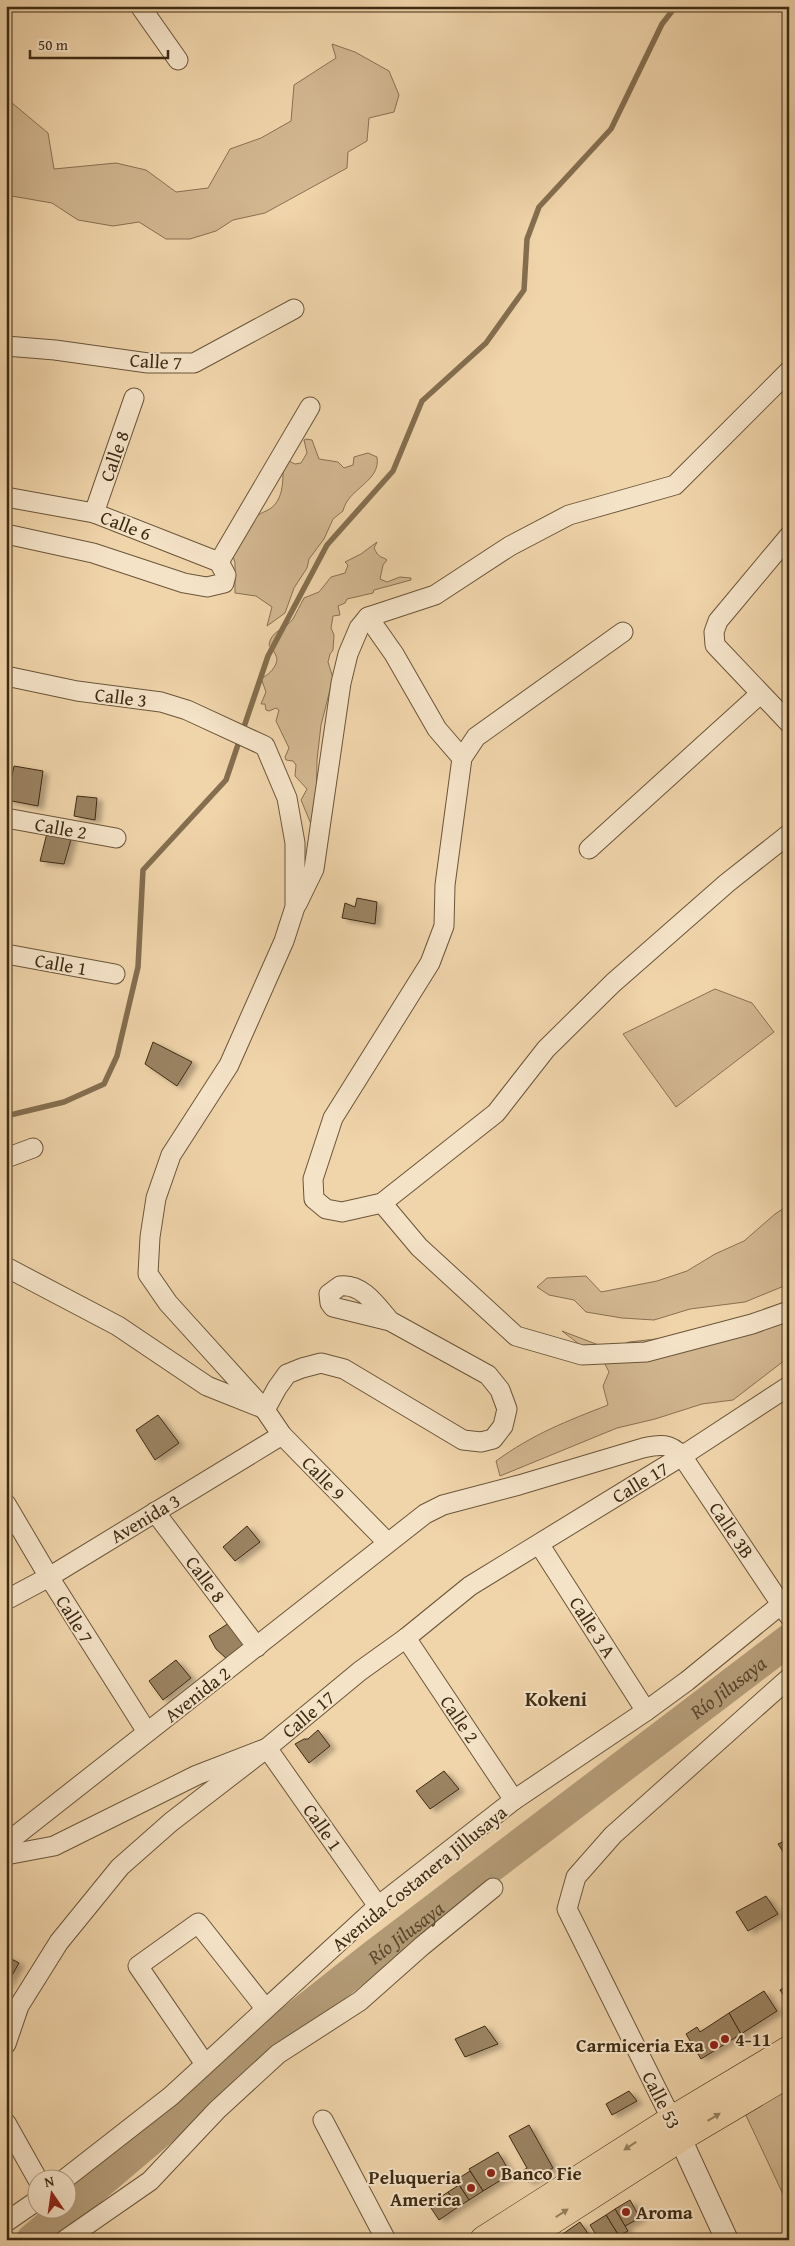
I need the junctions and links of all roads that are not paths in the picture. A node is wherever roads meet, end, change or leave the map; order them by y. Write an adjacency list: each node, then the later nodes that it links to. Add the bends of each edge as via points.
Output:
1 (140, 6): 2 (street)
2 (178, 60)
3 (294, 310): 4 (street, Calle 7, via 194,363 148,364)
4 (6, 346)
5 (789, 371): 13 (street, via 675,485 570,515 510,546 435,595)
6 (134, 398): 9 (street, Calle 8)
7 (310, 407): 12 (street)
8 (6, 497): 9 (street, Calle 6)
9 (94, 513): 12 (street, Calle 6)
10 (6, 534): 12 (street, via 93,553 184,583 207,587 224,583 226,575)
11 (789, 536): 16 (street, via 718,621 714,632 715,645)
12 (220, 562)
13 (368, 617): 18 (street, via 394,654 437,729); 23 (street, via 359,628 348,654 314,869)
14 (622, 632): 18 (street, via 476,737)
15 (6, 676): 23 (street, Calle 3, via 77,691 161,702 187,710 265,746 287,798 295,843)
16 (760, 694): 17 (street); 22 (street)
17 (789, 723)
18 (462, 758): 28 (street, via 444,885 444,926 430,963 332,1118 313,1179 314,1199 326,1209 342,1212)
19 (6, 818): 21 (street, Calle 2)
20 (789, 834): 28 (street, via 727,883 613,983 546,1049 496,1113)
21 (116, 838)
22 (589, 848)
23 (295, 908): 33 (street, Calle 9, via 284,941 229,1065 171,1155 156,1198 150,1238 148,1274 168,1303)
24 (6, 954): 25 (street, Calle 1)
25 (115, 974)
26 (33, 1148): 27 (street)
27 (6, 1158)
28 (382, 1203): 30 (street, via 419,1247 516,1336 582,1354 646,1352)
29 (6, 1267): 33 (street, via 118,1326 207,1386)
30 (789, 1311)
31 (390, 1320): 33 (street, via 488,1375 500,1390 507,1409 503,1426 492,1439 481,1442 463,1440 344,1369 321,1364 287,1374)
32 (789, 1386): 35 (street, Calle 17)
33 (265, 1410): 34 (street, Calle 9)
34 (282, 1435): 37 (street, Avenida 3); 38 (street, Calle 9)
35 (682, 1456): 38 (street, Avenida 2, via 674,1448 662,1444 443,1505); 39 (street, Calle 17); 42 (street, Calle 3B)
36 (6, 1504): 40 (street, Calle 7)
37 (155, 1512): 40 (street, Avenida 3); 44 (street, Calle 8)
38 (387, 1542): 44 (street, Avenida 2)
39 (539, 1544): 43 (street, Calle 17, via 470,1586); 46 (street, Calle 3 A)
40 (49, 1577): 41 (street, Avenida 3); 47 (street, Calle 7)
41 (6, 1600)
42 (786, 1606): 46 (street, Avenida Costanera Jillusaya)
43 (406, 1638): 48 (street, Calle 17, via 360,1671); 49 (street, Calle 2)
44 (257, 1647): 47 (street, Avenida 2)
45 (789, 1678): 61 (street, Calle 53, via 613,1835 576,1877 567,1909)
46 (646, 1711): 49 (street, Avenida Costanera Jillusaya)
47 (147, 1732): 50 (street, Avenida 2)
48 (267, 1748): 51 (street, via 197,1775 54,1846); 53 (street, Calle 1); 55 (street, Calle 17, via 171,1822 120,1867 60,1942 19,2006)
49 (514, 1800): 53 (street, Avenida Costanera Jillusaya)
50 (9, 1835)
51 (6, 1855)
52 (493, 1888): 66 (street, via 360,2001 278,2054 217,2110 150,2181)
53 (378, 1906): 54 (street, Avenida Costanera Jillusaya)
54 (265, 2008): 57 (street, Avenida Costanera Jillusaya); 57 (street, via 198,1923 138,1966)
55 (6, 2044)
56 (789, 2050): 61 (main road)
57 (205, 2064): 63 (street, Avenida Costanera Jillusaya, via 171,2096)
58 (789, 2073): 61 (main road, one-way to 58)
59 (323, 2120): 67 (street)
60 (6, 2123): 62 (street)
61 (676, 2129): 68 (main road, one-way to 68); 69 (main road, one-way to 61); 70 (street, Calle 53)
62 (31, 2168)
63 (78, 2169)
64 (28, 2207): 65 (street)
65 (6, 2222)
66 (65, 2240)
67 (386, 2240)
68 (484, 2240)
69 (521, 2240)
70 (727, 2240)

